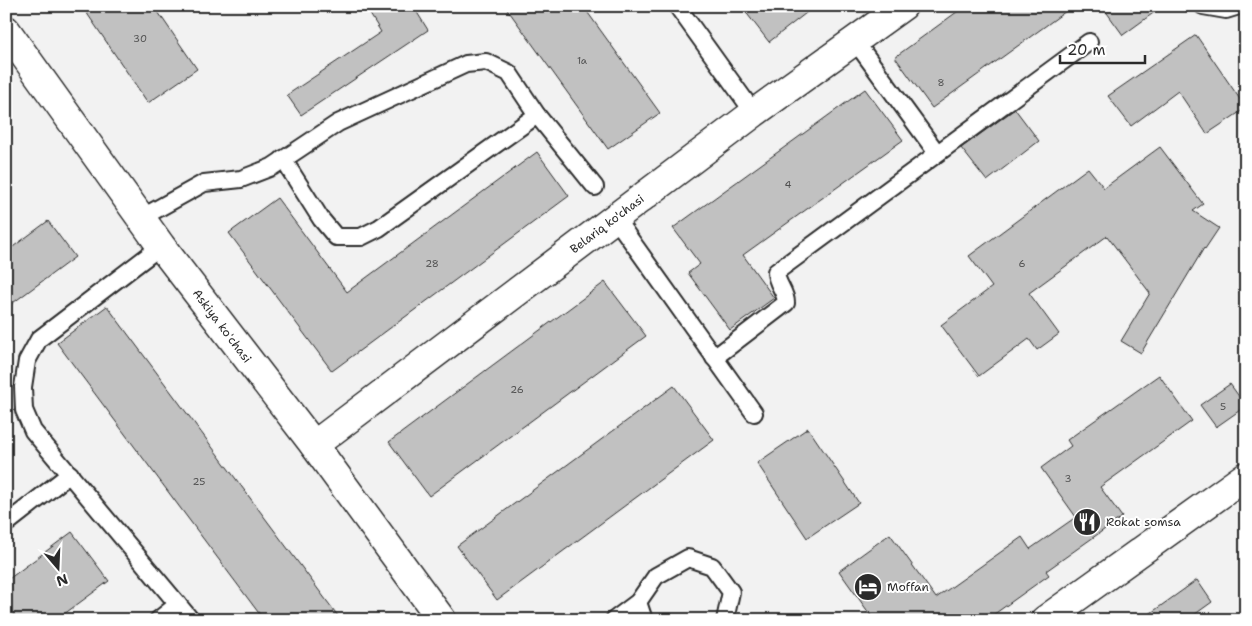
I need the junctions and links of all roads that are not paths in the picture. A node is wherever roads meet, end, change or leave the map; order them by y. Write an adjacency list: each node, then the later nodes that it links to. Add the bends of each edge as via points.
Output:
1 (677, 6): 8 (lane)
2 (903, 6): 6 (street, Belariq ko'chasi)
3 (1203, 6): 4 (lane, via 1226,10)
4 (1239, 6)
5 (6, 30): 13 (street, Askiya koʻchasi)
6 (854, 41): 8 (street, Belariq ko'chasi); 10 (lane)
7 (1090, 42): 10 (lane)
8 (754, 113): 14 (street, Belariq ko'chasi)
9 (537, 115): 11 (lane, via 509,73 486,62 466,64 338,123); 11 (lane, via 379,228 361,237 336,237); 12 (lane)
10 (937, 153): 16 (lane, via 776,272 786,304)
11 (283, 159): 13 (lane, via 241,179 204,183)
12 (595, 187)
13 (141, 218): 15 (street, Askiya koʻchasi)
14 (615, 218): 16 (lane); 18 (street, Belariq ko'chasi)
15 (161, 246): 18 (street, Askiya koʻchasi); 19 (lane, via 39,338 28,362 23,387 24,410 34,431)
16 (714, 358): 17 (lane)
17 (754, 413)
18 (314, 445): 26 (street, Askiya koʻchasi)
19 (70, 474): 21 (lane); 23 (lane)
20 (1246, 476): 30 (street)
21 (6, 524)
22 (638, 602): 27 (lane); 28 (lane); 29 (lane, via 656,576 688,558 712,566 731,592)
23 (178, 604): 24 (lane); 25 (lane)
24 (158, 620)
25 (191, 620)
26 (442, 620)
27 (614, 620)
28 (644, 620)
29 (724, 620)
30 (1045, 620)

